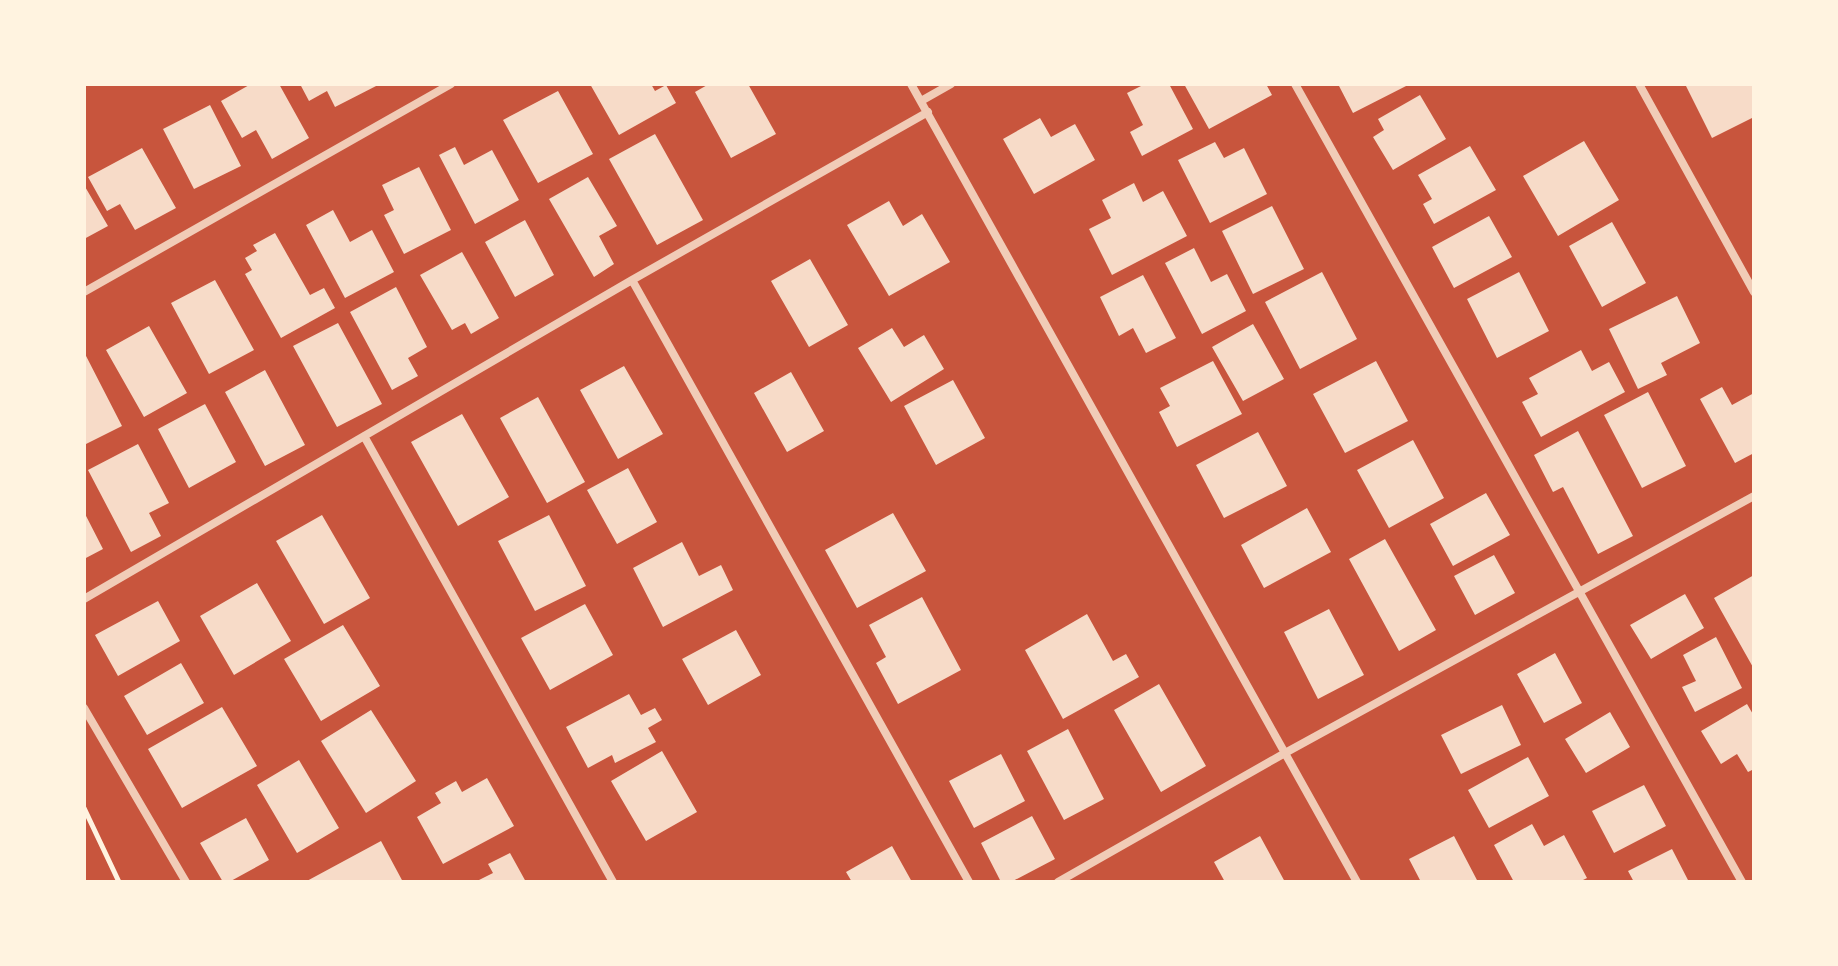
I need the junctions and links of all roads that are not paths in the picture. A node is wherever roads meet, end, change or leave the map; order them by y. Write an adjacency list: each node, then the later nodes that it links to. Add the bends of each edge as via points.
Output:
1 (451, 84): 9 (street)
2 (911, 84): 6 (street)
3 (951, 84): 6 (street)
4 (1295, 84): 13 (street)
5 (1639, 84): 10 (street)
6 (921, 101): 7 (street)
7 (928, 112): 8 (street); 16 (street)
8 (632, 280): 11 (street); 19 (street)
9 (84, 292)
10 (1754, 292)
11 (364, 436): 14 (street); 18 (street)
12 (1754, 496): 13 (street)
13 (1581, 591): 16 (street); 22 (street)
14 (84, 599)
15 (84, 708): 17 (street)
16 (1285, 753): 20 (street); 21 (street)
17 (186, 882)
18 (613, 882)
19 (969, 882)
20 (1058, 882)
21 (1357, 882)
22 (1742, 882)

